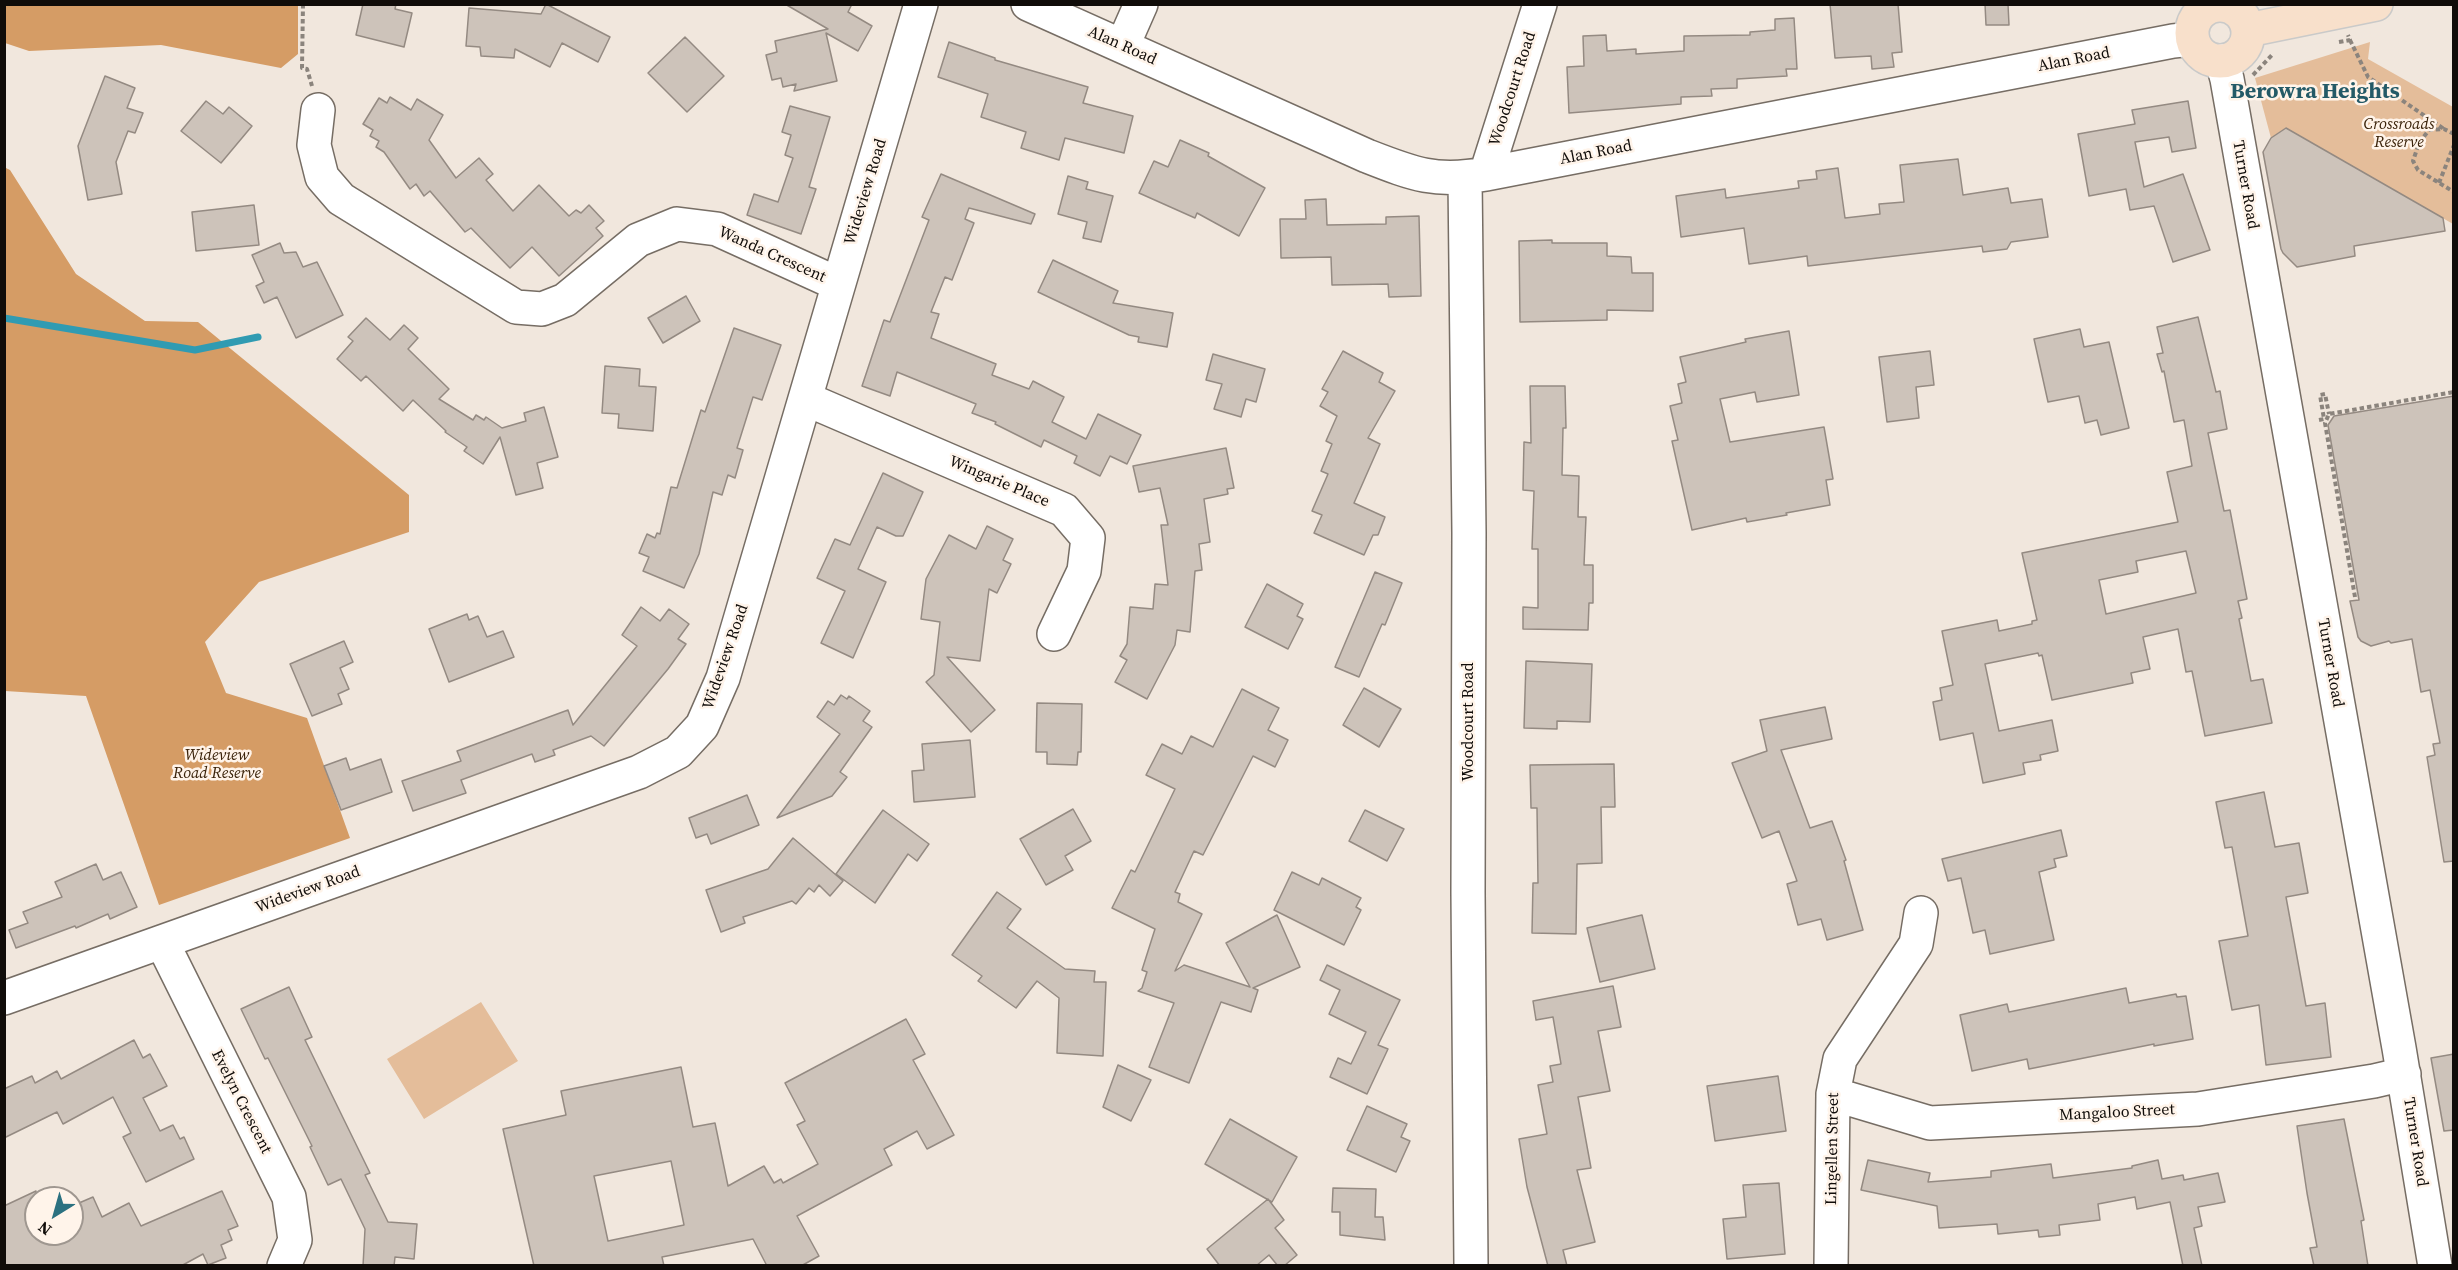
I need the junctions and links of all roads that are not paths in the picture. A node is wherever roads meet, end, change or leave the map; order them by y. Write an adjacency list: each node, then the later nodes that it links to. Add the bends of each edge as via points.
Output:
1 (921, 4): 13 (street, Wideview Road)
2 (1028, 4): 9 (street, Alan Road)
3 (1141, 4): 9 (street)
4 (1540, 4): 12 (street, Woodcourt Road)
5 (2376, 4): 7 (main road)
6 (2215, 5): 7 (main road, via 2224,4 2240,13); 8 (main road, via 2206,8 2194,21)
7 (2248, 30): 10 (main road, via 2245,47)
8 (2192, 39): 10 (main road, via 2207,58); 12 (street, Alan Road)
9 (1123, 45): 12 (street, Alan Road, via 1409,172 1439,179)
10 (2222, 61): 19 (street, Turner Road)
11 (318, 110): 13 (street, Wanda Crescent, via 314,145 322,177 341,199 510,319 565,300 638,240 677,224 717,229)
12 (1475, 176): 22 (street, Woodcourt Road, via 1469,522)
13 (838, 284): 14 (street, Wideview Road)
14 (806, 399): 15 (street, Wingarie Place, via 1064,510 1088,538 1084,571); 17 (street, Wideview Road, via 723,678 702,726 678,752 639,772)
15 (1054, 633)
16 (1921, 913): 20 (street, Lingellen Street, via 1916,944 1840,1059)
17 (162, 942): 18 (street, Wideview Road); 21 (street, Evelyn Crescent, via 289,1197 295,1240)
18 (4, 998)
19 (2403, 1074): 20 (street, Mangaloo Street, via 2198,1109 1930,1123); 24 (street, Turner Road)
20 (1833, 1094): 23 (street, Lingellen Street)
21 (284, 1266)
22 (1471, 1266)
23 (1831, 1266)
24 (2435, 1266)

